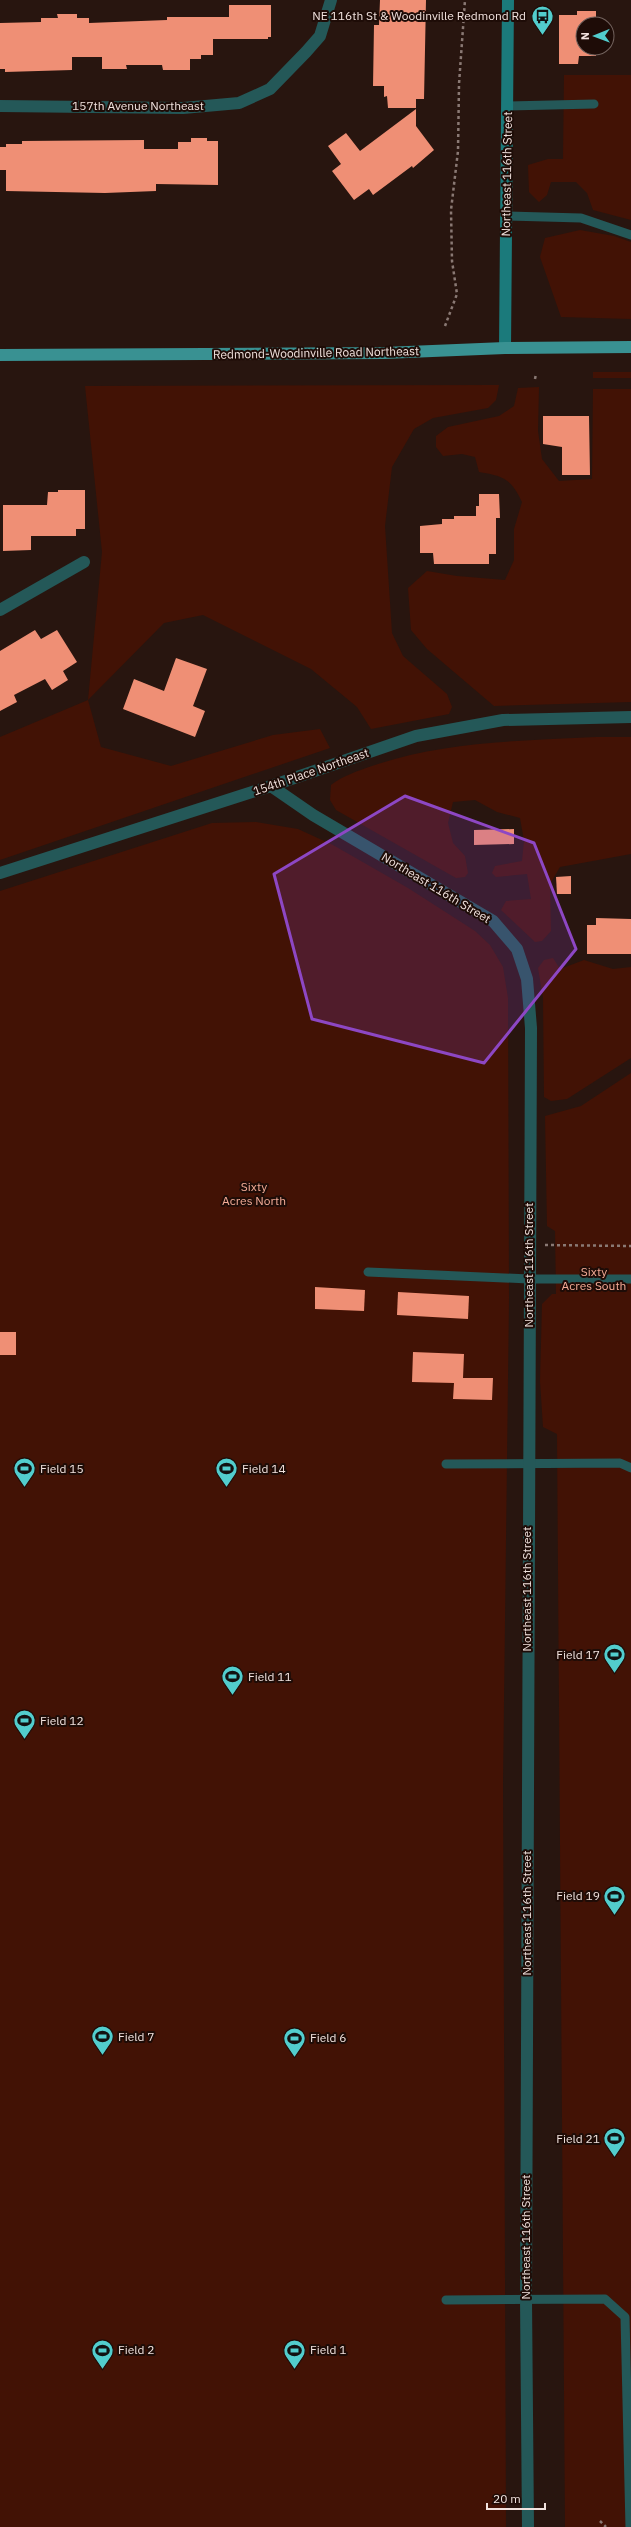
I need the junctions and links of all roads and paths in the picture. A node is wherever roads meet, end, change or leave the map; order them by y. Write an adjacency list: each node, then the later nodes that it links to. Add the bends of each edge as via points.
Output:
1 (331, 0): 5 (street, 157th Avenue Northeast, via 320,36 306,52 270,89 239,103 183,108)
2 (465, 0): 9 (path, via 458,150 451,210 452,261 457,294)
3 (508, 0): 6 (street, Northeast 116th Street)
4 (594, 104): 6 (lane)
5 (0, 106)
6 (508, 106): 7 (street, Northeast 116th Street)
7 (506, 216): 8 (lane, via 581,218); 11 (street, Northeast 116th Street)
8 (631, 236)
9 (446, 326)
10 (631, 347): 11 (main road, Redmond-Woodinville Road Northeast)
11 (505, 348): 12 (main road, Redmond-Woodinville Road Northeast, via 384,353)
12 (0, 355)
13 (536, 374): 14 (path)
14 (535, 379)
15 (84, 562): 16 (street)
16 (0, 610)
17 (631, 717): 18 (street, 154th Place Northeast, via 503,720 452,728 416,736)
18 (271, 786): 19 (street, 154th Place Northeast); 20 (street, Northeast 116th Street, via 313,815 493,921 517,949 527,979 531,1028)
19 (0, 873)
20 (529, 1245): 21 (path); 24 (street, Northeast 116th Street)
21 (631, 1246)
22 (368, 1272): 24 (lane)
23 (631, 1279): 24 (lane)
24 (529, 1280): 25 (street, Northeast 116th Street)
25 (528, 1462): 26 (lane); 27 (lane, via 620,1464); 28 (street, Northeast 116th Street)
26 (446, 1464)
27 (631, 1468)
28 (526, 2299): 29 (lane); 31 (street, Northeast 116th Street); 33 (lane, via 605,2299 625,2317)
29 (446, 2300)
30 (600, 2521): 32 (path)
31 (528, 2527)
32 (606, 2527)
33 (630, 2527)

